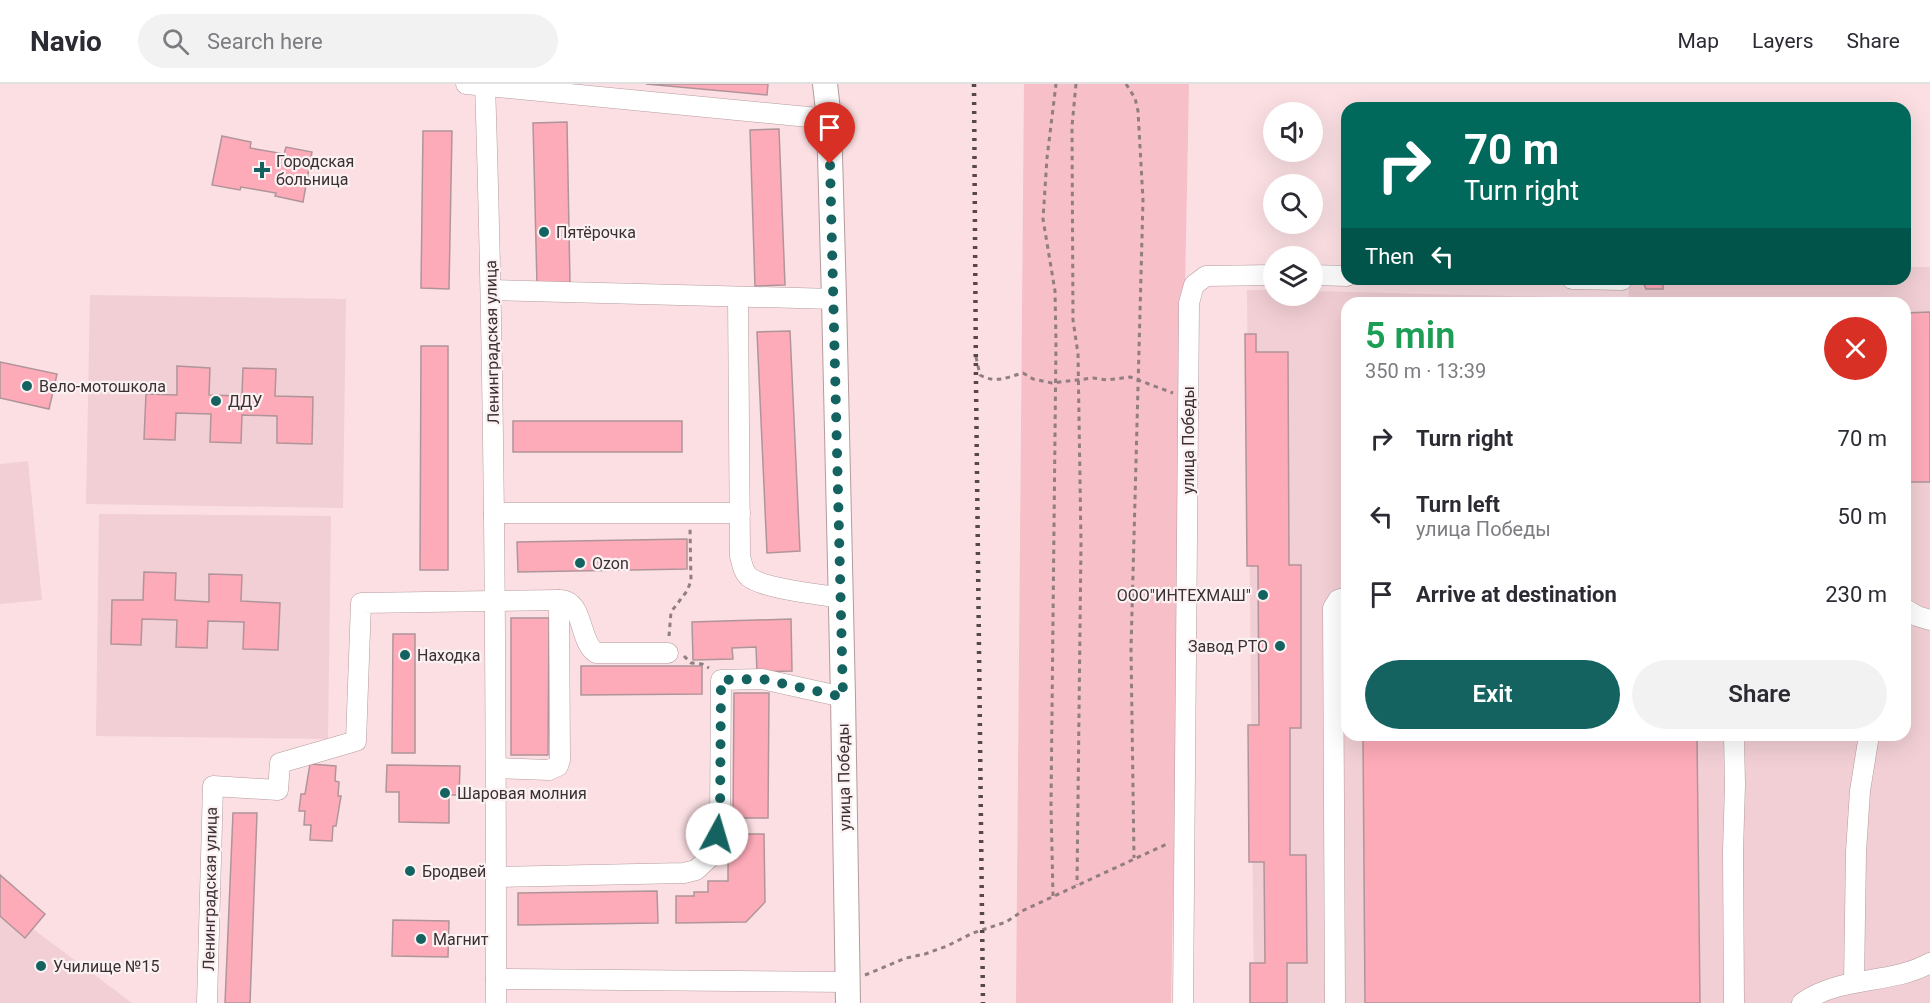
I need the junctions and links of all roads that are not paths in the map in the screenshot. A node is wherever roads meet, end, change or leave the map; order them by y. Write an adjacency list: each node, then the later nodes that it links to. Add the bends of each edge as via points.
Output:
1 (479, 84): 3 (street); 7 (street, Ленинградская улица)
2 (825, 84): 3 (main road, улица Победы)
3 (828, 119): 9 (main road, улица Победы)
4 (1263, 275): 30 (street, улица Победы, via 1213,275 1200,279 1189,303)
5 (1323, 275): 6 (street)
6 (1341, 276)
7 (491, 290): 8 (street); 10 (street, Ленинградская улица)
8 (738, 297): 9 (street); 11 (street)
9 (834, 299): 12 (main road, улица Победы)
10 (494, 513): 11 (street); 14 (street, Ленинградская улица)
11 (740, 513): 12 (street, via 740,556 747,576 770,585)
12 (840, 598): 19 (main road, улица Победы)
13 (1341, 599): 31 (street, via 1333,608)
14 (495, 600): 15 (street); 22 (street, Ленинградская улица); 28 (street, Ленинградская улица, via 361,603 356,741 280,763 278,790 213,786)
15 (559, 600): 18 (street, via 572,604 596,653); 22 (street, via 558,766 549,770)
16 (1911, 612): 17 (street)
17 (1930, 620)
18 (668, 653)
19 (843, 697): 23 (street, via 762,679 721,680 720,819 714,848 696,870); 27 (main road, улица Победы)
20 (1734, 741): 32 (street)
21 (1868, 741): 26 (street, via 1856,852)
22 (496, 768): 23 (street, Ленинградская улица)
23 (496, 877): 25 (street, Ленинградская улица)
24 (1930, 963): 26 (street)
25 (496, 979): 27 (street); 29 (street, Ленинградская улица)
26 (1854, 982): 33 (street)
27 (847, 986)
28 (207, 1003)
29 (496, 1003)
30 (1183, 1003)
31 (1335, 1003)
32 (1734, 1003)
33 (1802, 1003)

